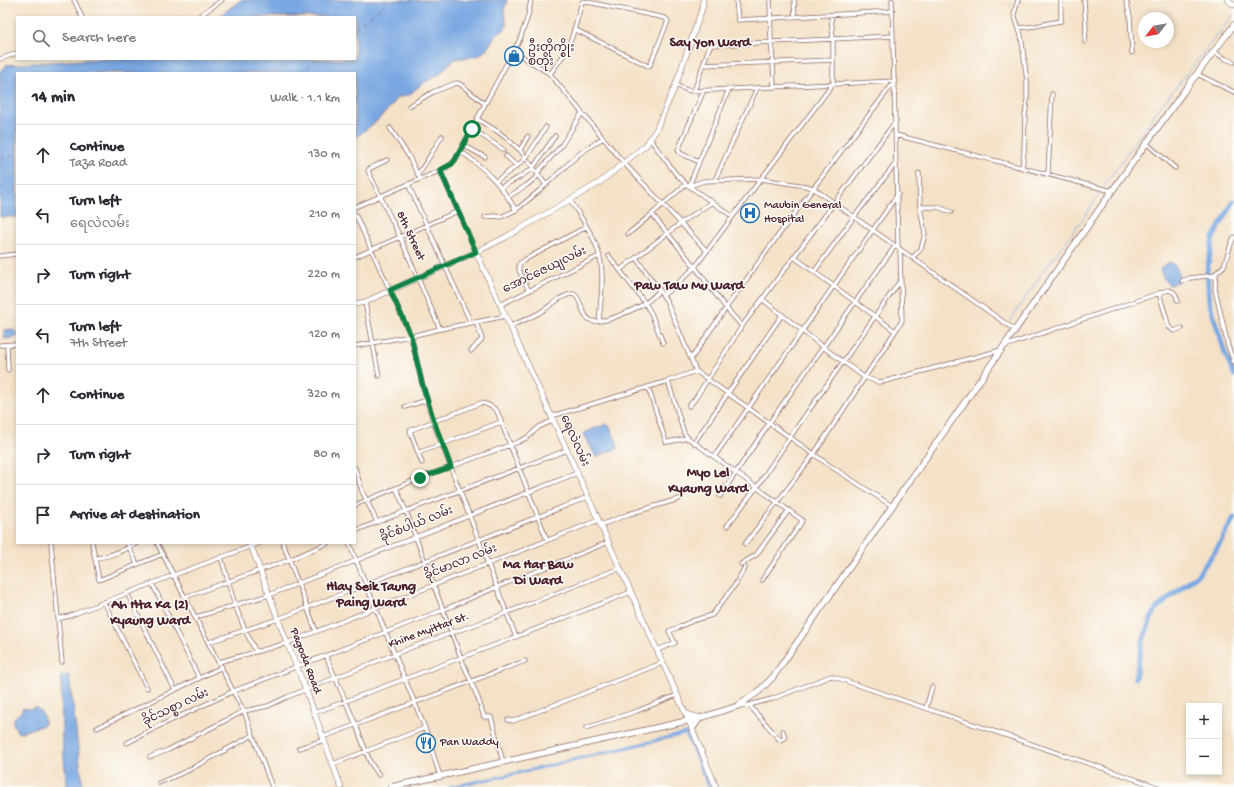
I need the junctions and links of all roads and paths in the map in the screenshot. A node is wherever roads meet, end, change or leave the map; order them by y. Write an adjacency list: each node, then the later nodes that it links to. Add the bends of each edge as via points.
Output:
1 (74, 0): 15 (street)
2 (531, 0): 26 (street, via 520,39)
3 (703, 0): 39 (main road)
4 (736, 0): 18 (street, via 738,20)
5 (770, 0): 18 (street)
6 (794, 0): 17 (street)
7 (892, 0): 13 (street)
8 (1018, 0): 20 (street, via 1014,14)
9 (1061, 0): 20 (street, via 1061,21)
10 (1084, 0): 25 (street)
11 (1126, 0): 29 (street, via 1130,16)
12 (219, 1): 16 (street)
13 (893, 11): 14 (street); 22 (street)
14 (831, 15): 17 (street); 23 (street)
15 (82, 16)
16 (199, 16)
17 (795, 17): 18 (street)
18 (771, 19): 24 (street)
19 (1234, 25): 27 (main road)
20 (1019, 28): 75 (street, via 1027,100)
21 (574, 29): 21 (street, via 584,0 665,18 668,21 648,66); 35 (street, via 563,56)
22 (894, 36): 23 (street); 37 (street)
23 (833, 38): 24 (street); 31 (street)
24 (771, 41): 32 (street); 34 (street, via 712,45)
25 (1085, 42)
26 (513, 51): 35 (street); 47 (street)
27 (1214, 52): 33 (street); 36 (main road)
28 (16, 53): 30 (street)
29 (1132, 53)
30 (0, 59)
31 (833, 60): 32 (street); 38 (street)
32 (773, 62): 34 (street); 40 (street)
33 (1234, 62)
34 (703, 65): 44 (street)
35 (550, 74): 49 (street)
36 (1197, 74): 45 (street); 61 (main road)
37 (895, 81): 38 (street); 51 (street); 90 (street)
38 (832, 84): 40 (street); 83 (street)
39 (675, 85): 44 (street); 60 (main road)
40 (774, 87): 41 (street)
41 (757, 88): 42 (street); 84 (street)
42 (729, 89): 43 (street); 70 (street)
43 (704, 90): 44 (street); 70 (street, via 678,150 682,155)
44 (694, 91)
45 (1234, 92)
46 (1052, 94): 81 (street)
47 (485, 104): 48 (street, via 456,83 433,92); 50 (street)
48 (409, 106)
49 (582, 113): 59 (street); 80 (street, via 561,146)
50 (477, 119): 54 (street); 64 (street, via 500,133)
51 (896, 121): 55 (street); 97 (street)
52 (546, 127): 68 (street)
53 (390, 128): 79 (street)
54 (472, 129): 62 (street); 63 (street)
55 (896, 135): 71 (street); 75 (street)
56 (442, 136): 79 (street)
57 (528, 136): 64 (street)
58 (555, 136): 74 (street)
59 (603, 138): 72 (street); 87 (street, via 579,154)
60 (650, 139): 72 (main road); 88 (street, via 676,174)
61 (1146, 143): 76 (street); 91 (main road)
62 (464, 145): 65 (street); 67 (street)
63 (504, 150)
64 (520, 150): 68 (street)
65 (460, 151): 77 (street, via 452,164); 85 (street)
66 (506, 156): 73 (street)
67 (485, 157)
68 (526, 158): 73 (street); 74 (street)
69 (387, 160): 93 (street, 8th Street, via 368,170)
70 (699, 162): 88 (street)
71 (897, 162): 92 (street); 108 (street)
72 (624, 163): 95 (main road, via 599,183); 98 (street)
73 (517, 166): 85 (street)
74 (533, 167): 80 (street); 89 (street)
75 (1022, 168): 81 (street)
76 (1175, 168)
77 (440, 170): 82 (street); 102 (street, ရေလဲလမ်း)
78 (919, 173): 100 (street)
79 (418, 174): 82 (street)
80 (538, 174): 87 (street); 94 (street)
81 (1048, 174): 91 (street)
82 (420, 179): 86 (street)
83 (761, 179): 84 (street); 90 (street); 106 (street)
84 (715, 180): 88 (street)
85 (496, 181): 89 (street)
86 (408, 184): 93 (street); 110 (street)
87 (546, 185): 101 (street)
88 (688, 185): 96 (street); 98 (street)
89 (501, 187): 94 (street)
90 (813, 188): 97 (street); 150 (street)
91 (1112, 191): 161 (main road)
92 (898, 194): 112 (street); 117 (street)
93 (380, 196): 99 (street); 115 (street, 8th Street)
94 (508, 197): 101 (street)
95 (570, 200): 111 (street); 120 (main road)
96 (712, 202): 106 (street); 109 (street)
97 (834, 203): 108 (street); 126 (street)
98 (663, 204): 104 (street); 109 (street)
99 (356, 207)
100 (920, 207): 103 (street, via 938,207); 128 (street, via 925,234 921,249)
101 (516, 210): 107 (street, via 501,217)
102 (458, 211): 110 (street); 120 (street, ရေလဲလမ်း)
103 (951, 212)
104 (652, 214): 113 (street); 114 (street)
105 (356, 216): 118 (street)
106 (732, 216): 119 (street)
107 (485, 217)
108 (854, 217): 112 (street); 132 (street)
109 (681, 224): 114 (street); 119 (street)
110 (426, 225): 115 (street); 129 (street)
111 (586, 227): 124 (street); 139 (street, via 519,264 519,270)
112 (872, 230): 117 (street); 137 (street)
113 (628, 234)
114 (668, 234): 127 (street); 130 (street)
115 (400, 237): 118 (street); 134 (street, 8th Street)
116 (1234, 237): 133 (street, via 1224,266)
117 (898, 248): 128 (street); 135 (street); 146 (street)
118 (372, 249): 123 (street); 138 (street)
119 (706, 250): 130 (street)
120 (476, 252): 129 (main road); 149 (main road, ရေလဲလမ်း)
121 (16, 254): 122 (street)
122 (0, 256)
123 (356, 256)
124 (599, 256): 139 (street, အောင်ဇေယျလမ်း); 154 (street, via 602,279)
125 (609, 256): 131 (street)
126 (794, 257): 132 (street); 143 (street)
127 (636, 258): 131 (street); 140 (street)
128 (912, 258): 161 (street)
129 (445, 266): 134 (main road); 156 (street)
130 (695, 267): 142 (street); 150 (street)
131 (620, 270): 147 (street)
132 (814, 272): 137 (street)
133 (1216, 275): 136 (street); 175 (street, via 1215,289)
134 (418, 278): 138 (main road); 160 (street, 8th Street)
135 (901, 280): 153 (street); 163 (street, via 902,321)
136 (1182, 280)
137 (833, 286): 146 (street); 162 (street)
138 (390, 290): 145 (main road); 164 (street)
139 (529, 290): 149 (street, အောင်ဇေယျလမ်း)
140 (660, 290): 142 (street); 147 (street)
141 (1160, 293): 144 (street, via 1172,290); 159 (street, via 1169,327 1174,331); 172 (street)
142 (663, 295): 174 (street)
143 (762, 298): 151 (street); 158 (street)
144 (1178, 301)
145 (365, 302): 148 (main road); 165 (street)
146 (855, 302): 153 (street); 171 (street)
147 (645, 303): 154 (street, via 610,319); 166 (street)
148 (356, 304)
149 (500, 305): 152 (main road, ရေလဲလမ်း)
150 (726, 308): 158 (street); 174 (street)
151 (782, 315): 162 (street); 184 (street)
152 (506, 316): 155 (street); 157 (main road, ရေလဲလမ်း)
153 (875, 317): 163 (street); 176 (street)
154 (599, 321): 157 (street, via 588,319 578,297 570,294 538,314)
155 (476, 322): 156 (street); 173 (street, via 482,339)
156 (471, 323): 160 (street)
157 (510, 326): 189 (main road, ရေလဲလမ်း)
158 (742, 326): 181 (street)
159 (1182, 328)
160 (440, 329): 164 (street)
161 (1015, 330): 172 (main road)
162 (802, 331): 171 (street); 188 (street)
163 (895, 332): 180 (street)
164 (411, 336): 165 (street); 185 (street)
165 (373, 343): 170 (street); 179 (street)
166 (663, 343)
167 (16, 344): 169 (street)
168 (0, 345): 169 (street)
169 (7, 345): 177 (street)
170 (356, 346)
171 (823, 347): 176 (street); 192 (street)
172 (1003, 348): 180 (street, via 886,381 878,382); 218 (main road)
173 (471, 351)
174 (691, 359): 178 (street)
175 (1234, 362)
176 (843, 363): 180 (street); 193 (street)
177 (8, 370)
178 (696, 371): 181 (street); 182 (street)
179 (379, 376)
180 (864, 377): 200 (street)
181 (708, 379): 184 (street); 186 (street)
182 (668, 381): 183 (street); 194 (street, via 684,433)
183 (648, 387): 189 (street); 194 (street, via 666,442)
184 (728, 393): 188 (street); 195 (street)
185 (427, 400): 187 (street); 190 (street)
186 (689, 406)
187 (405, 407)
188 (748, 408): 192 (street); 201 (street)
189 (553, 418): 197 (street, via 528,437); 198 (main road, ရေလဲလမ်း)
190 (434, 421): 191 (street, via 483,403 496,409); 196 (street); 199 (street, via 410,430)
191 (501, 422): 196 (street); 197 (street)
192 (770, 422): 193 (street); 206 (street)
193 (790, 437): 200 (street); 208 (street)
194 (688, 438): 195 (street)
195 (694, 443): 201 (street)
196 (442, 444): 199 (street); 203 (street)
197 (510, 445): 203 (street); 204 (street)
198 (567, 450): 204 (street); 207 (main road, ရေလဲလမ်း)
199 (418, 453): 202 (street)
200 (814, 454): 216 (street); 218 (street)
201 (714, 457): 206 (street)
202 (422, 463)
203 (451, 467): 209 (street); 210 (street)
204 (519, 468): 210 (street); 211 (street)
205 (356, 471): 215 (street)
206 (736, 472): 208 (street); 212 (street)
207 (577, 473): 211 (street, ခိုင်စံပါယ် လမ်း); 213 (main road, ရေလဲလမ်း)
208 (757, 487): 216 (street); 226 (street)
209 (396, 488): 215 (street); 220 (street)
210 (460, 491): 220 (street); 221 (street)
211 (528, 492): 221 (street, ခိုင်စံပါယ် လမ်း); 222 (street)
212 (720, 496)
213 (588, 497): 222 (street); 223 (main road, ရေလဲလမ်း)
214 (679, 499): 225 (street)
215 (366, 500): 217 (street); 224 (street)
216 (777, 501): 219 (street); 238 (street)
217 (356, 505)
218 (892, 506): 305 (main road, via 773,677)
219 (789, 510): 249 (street, via 756,555); 254 (street, via 802,521)
220 (406, 511): 224 (street); 228 (street)
221 (470, 515): 228 (street, ခိုင်စံပါယ် လမ်း); 229 (street)
222 (538, 517): 229 (street); 230 (street)
223 (598, 520): 225 (main road, ရေလဲလမ်း); 230 (street, ခိုင်မာလာ လမ်း)
224 (377, 522): 227 (street)
225 (601, 525): 231 (main road, ရေလဲလမ်း)
226 (727, 526)
227 (356, 531)
228 (416, 537): 245 (street, ခိုင်စံပါယ် လမ်း); 246 (street)
229 (478, 540): 246 (street); 248 (street)
230 (547, 540): 248 (street, ခိုင်မာလာ လမ်း)
231 (609, 542): 251 (main road, ရေလဲလမ်း); 260 (street, ခိုင်သစ္စာ လမ်း)
232 (51, 544): 272 (street)
233 (92, 544): 243 (street)
234 (158, 544): 241 (street)
235 (282, 544): 244 (street)
236 (326, 544): 244 (street)
237 (349, 544): 245 (street)
238 (745, 544)
239 (128, 545): 243 (street, via 112,554); 247 (street)
240 (250, 545): 242 (street); 252 (main road, Pagoda Road)
241 (163, 554): 247 (street); 253 (street)
242 (221, 557): 253 (street); 255 (street)
243 (95, 558): 247 (street, via 99,580)
244 (289, 560): 252 (street); 257 (street)
245 (356, 560): 257 (street, ခိုင်စံပါယ် လမ်း); 258 (street)
246 (424, 561): 258 (street); 259 (street)
247 (137, 564)
248 (487, 564): 259 (street, ခိုင်မာလာ လမ်း); 260 (street)
249 (741, 564)
250 (745, 567): 281 (street, via 712,615 669,631 675,643)
251 (620, 568): 261 (main road, ရေလဲလမ်း); 270 (street, Khine Myittar St.)
252 (260, 570): 255 (street); 263 (main road, Pagoda Road)
253 (174, 575): 256 (street); 264 (street)
254 (762, 580)
255 (229, 581): 264 (street); 266 (street)
256 (152, 583): 262 (street); 292 (street)
257 (298, 583): 263 (street, ခိုင်စံပါယ် လမ်း); 267 (street)
258 (366, 584): 267 (street); 268 (street)
259 (433, 585): 268 (street, ခိုင်မာလာ လမ်း); 269 (street)
260 (497, 587): 269 (street, ခိုင်သစ္စာ လမ်း); 270 (street)
261 (631, 592): 278 (street); 281 (main road, ရေလဲလမ်း)
262 (127, 593): 265 (street); 298 (street)
263 (269, 595): 266 (street, ခိုင်စံပါယ် လမ်း); 273 (main road, Pagoda Road)
264 (185, 596): 271 (street)
265 (104, 602): 272 (street); 297 (street)
266 (235, 605): 271 (street, ခိုင်စံပါယ် လမ်း); 274 (street)
267 (306, 608): 273 (street); 275 (street)
268 (375, 608): 275 (street, ခိုင်မာလာ လမ်း); 276 (street)
269 (443, 610): 276 (street, ခိုင်သစ္စာ လမ်း); 277 (street)
270 (507, 613): 277 (street, Khine Myittar St.); 278 (street)
271 (196, 617): 279 (street)
272 (58, 619): 287 (street)
273 (278, 619): 274 (street); 280 (main road, Pagoda Road)
274 (245, 630): 279 (street); 282 (street)
275 (316, 632): 280 (street, ခိုင်မာလာ လမ်း)
276 (385, 633): 283 (street); 284 (street, ခိုင်သစ္စာ လမ်း)
277 (452, 633): 283 (street, Khine Myittar St.); 285 (street)
278 (516, 637): 285 (street)
279 (208, 642): 288 (street)
280 (287, 643): 282 (street, ခိုင်မာလာ လမ်း); 291 (main road, Pagoda Road)
281 (657, 650): 289 (main road, ရေလဲလမ်း)
282 (256, 652): 288 (street, ခိုင်မာလာ လမ်း)
283 (394, 655): 293 (street, Khine Myittar St.); 294 (street)
284 (326, 656): 291 (street, ခိုင်သစ္စာ လမ်း); 293 (street)
285 (461, 658): 294 (street); 295 (street)
286 (525, 661): 295 (street)
287 (62, 662)
288 (219, 662): 290 (street)
289 (662, 663): 301 (main road, ရေလဲလမ်း); 311 (street, via 512,721)
290 (222, 667): 292 (street); 300 (street)
291 (297, 667): 299 (main road, Pagoda Road); 300 (street, ခိုင်သစ္စာ လမ်း)
292 (199, 678): 298 (street)
293 (336, 678): 299 (street, Khine Myittar St.); 302 (street)
294 (404, 679): 302 (street); 303 (street)
295 (470, 681): 303 (street); 325 (street, via 484,717 490,717)
296 (932, 687): 306 (street)
297 (147, 688)
298 (175, 690): 314 (street)
299 (306, 690): 307 (street, Khine Myittar St., via 268,706); 308 (main road, Pagoda Road)
300 (234, 692): 307 (street); 321 (street, ခိုင်သစ္စာ လမ်း)
301 (677, 695): 309 (main road, ရေလဲလမ်း); 316 (street)
302 (346, 701): 308 (street); 313 (street)
303 (414, 702): 313 (street); 315 (street)
304 (748, 705): 305 (street); 306 (street, via 772,699 831,676); 318 (street, via 780,740 785,738)
305 (738, 706): 310 (main road)
306 (926, 708): 334 (street)
307 (244, 711): 319 (street); 324 (street, Khine Myittar St.)
308 (314, 713): 320 (main road, Pagoda Road)
309 (686, 714): 310 (main road); 312 (main road, ရေလဲလမ်း)
310 (700, 718): 312 (main road); 317 (main road)
311 (508, 720)
312 (689, 721): 317 (main road, ရေလဲလမ်း); 325 (main road)
313 (356, 725): 320 (street); 323 (street)
314 (97, 728)
315 (425, 728): 323 (street); 328 (street)
316 (586, 728)
317 (692, 729): 333 (main road, ရေလဲလမ်း)
318 (783, 731)
319 (253, 735): 329 (street, via 187,771); 330 (street)
320 (324, 738): 322 (street); 326 (main road, Pagoda Road)
321 (127, 743)
322 (299, 748)
323 (366, 751): 326 (street); 327 (street)
324 (150, 758)
325 (504, 762): 328 (main road)
326 (333, 764): 331 (main road, Pagoda Road)
327 (379, 775)
328 (440, 776): 332 (main road)
329 (159, 783)
330 (272, 787)
331 (341, 787)
332 (391, 787)
333 (716, 787)
334 (1158, 787)

